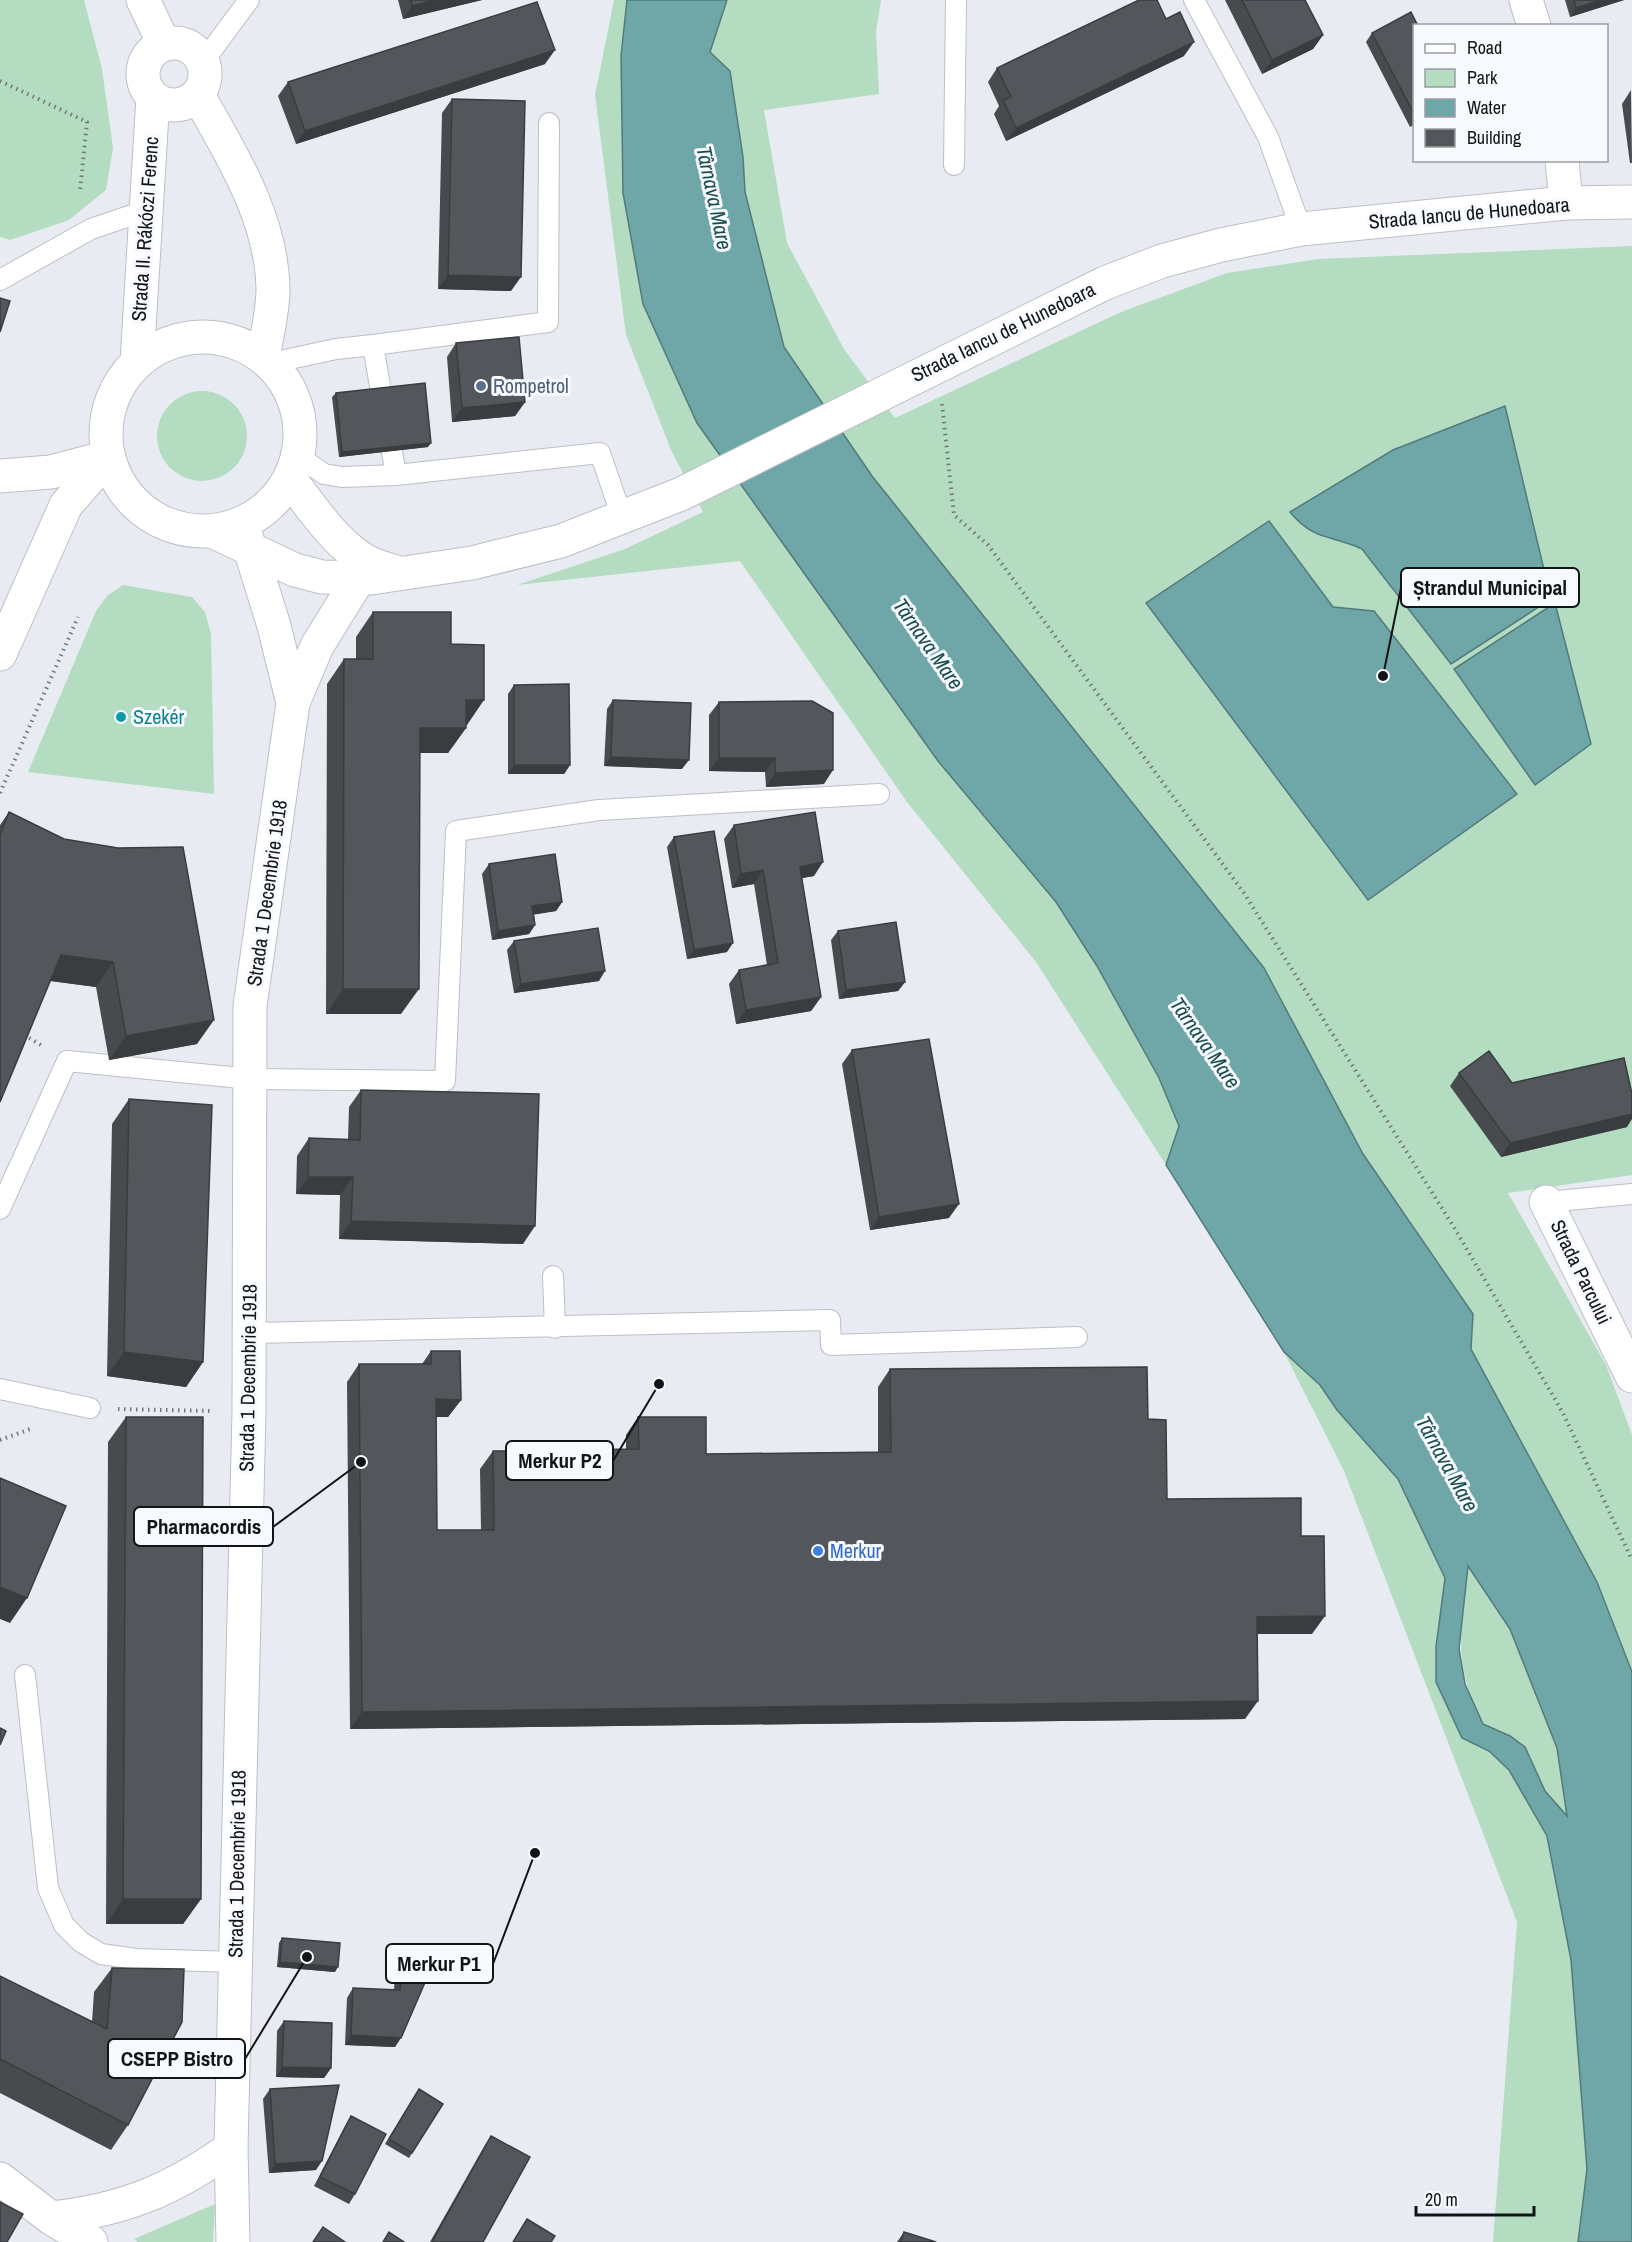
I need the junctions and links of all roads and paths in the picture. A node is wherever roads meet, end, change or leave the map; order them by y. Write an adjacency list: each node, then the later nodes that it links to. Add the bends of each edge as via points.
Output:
1 (143, 0): 7 (main road)
2 (249, 0): 8 (lane)
3 (956, 0): 14 (lane)
4 (1194, 0): 19 (lane, via 1268,136)
5 (1526, 0): 6 (main road)
6 (1533, 24)
7 (164, 44): 8 (main road, via 191,47); 11 (main road, via 151,52 143,70)
8 (203, 62): 10 (main road, via 205,81)
9 (0, 81): 15 (path, via 87,122)
10 (198, 95): 11 (main road, via 174,105); 22 (main road, via 245,179 271,255 273,291)
11 (153, 97): 18 (main road, Strada II. Rákóczi Ferenc)
12 (549, 123): 21 (lane, via 548,322)
13 (1562, 162): 17 (main road)
14 (954, 165)
15 (80, 191)
16 (1632, 202): 17 (main road, Strada Iancu de Hunedoara)
17 (1566, 203): 19 (main road, Strada Iancu de Hunedoara)
18 (147, 210): 20 (lane, via 91,228); 23 (main road, Strada II. Rákóczi Ferenc)
19 (1301, 229): 24 (main road, Strada Iancu de Hunedoara, via 1221,244 1162,261 1105,283)
20 (0, 280)
21 (373, 345): 22 (lane); 25 (lane)
22 (267, 360): 23 (main road, Strada II. Rákóczi Ferenc, via 244,345 222,338 199,337 177,340); 28 (main road, Strada II. Rákóczi Ferenc, via 291,390 300,422)
23 (137, 362): 27 (main road, Strada II. Rákóczi Ferenc, via 121,382 110,406 105,431)
24 (936, 364): 32 (main road, Strada Iancu de Hunedoara, via 681,494); 56 (path, via 954,515 988,546 1244,893 1455,1229 1563,1413)
25 (381, 392)
26 (392, 452): 29 (lane)
27 (108, 457): 30 (main road, via 51,472); 31 (main road); 33 (main road, Strada II. Rákóczi Ferenc, via 135,504 158,520 184,530)
28 (294, 468): 29 (lane, via 342,477); 33 (main road, via 277,498); 34 (main road, Strada Iancu de Hunedoara, via 342,541 370,563)
29 (396, 476): 32 (lane, via 600,453)
30 (0, 477): 31 (main road)
31 (66, 505): 37 (main road)
32 (622, 517): 34 (main road, Strada Iancu de Hunedoara, via 561,541)
33 (234, 535): 35 (main road, Strada Iancu de Hunedoara, via 296,570 322,577); 38 (main road, Strada 1 Decembrie 1918, via 274,626)
34 (404, 574): 35 (main road, Strada Iancu de Hunedoara)
35 (359, 578): 38 (main road, via 317,646)
36 (78, 617): 39 (path)
37 (0, 654)
38 (293, 703): 43 (main road, Strada 1 Decembrie 1918, via 250,1006)
39 (0, 793)
40 (879, 794): 43 (lane, via 599,810 456,831 445,1081)
41 (22, 1034): 42 (path)
42 (68, 1061): 43 (lane); 46 (lane)
43 (251, 1080): 49 (main road, Strada 1 Decembrie 1918)
44 (1632, 1194): 45 (lane)
45 (1546, 1202): 51 (main road, Strada Parcului)
46 (0, 1209)
47 (553, 1276): 48 (lane)
48 (555, 1328): 49 (lane); 50 (lane, via 830,1320 831,1345)
49 (249, 1333): 54 (main road, Strada 1 Decembrie 1918)
50 (1077, 1337)
51 (1632, 1376)
52 (0, 1389): 53 (lane)
53 (90, 1408): 54 (path); 55 (path)
54 (249, 1412): 58 (main road, Strada 1 Decembrie 1918)
55 (0, 1440)
56 (1632, 1560)
57 (25, 1675): 58 (lane, via 48,1888 64,1925 101,1954)
58 (236, 1962): 59 (main road, Strada 1 Decembrie 1918)
59 (231, 2148): 61 (main road, via 202,2168 130,2204); 63 (main road, Strada 1 Decembrie 1918)
60 (0, 2179): 61 (main road)
61 (51, 2218): 62 (main road)
62 (91, 2242)
63 (232, 2242)

